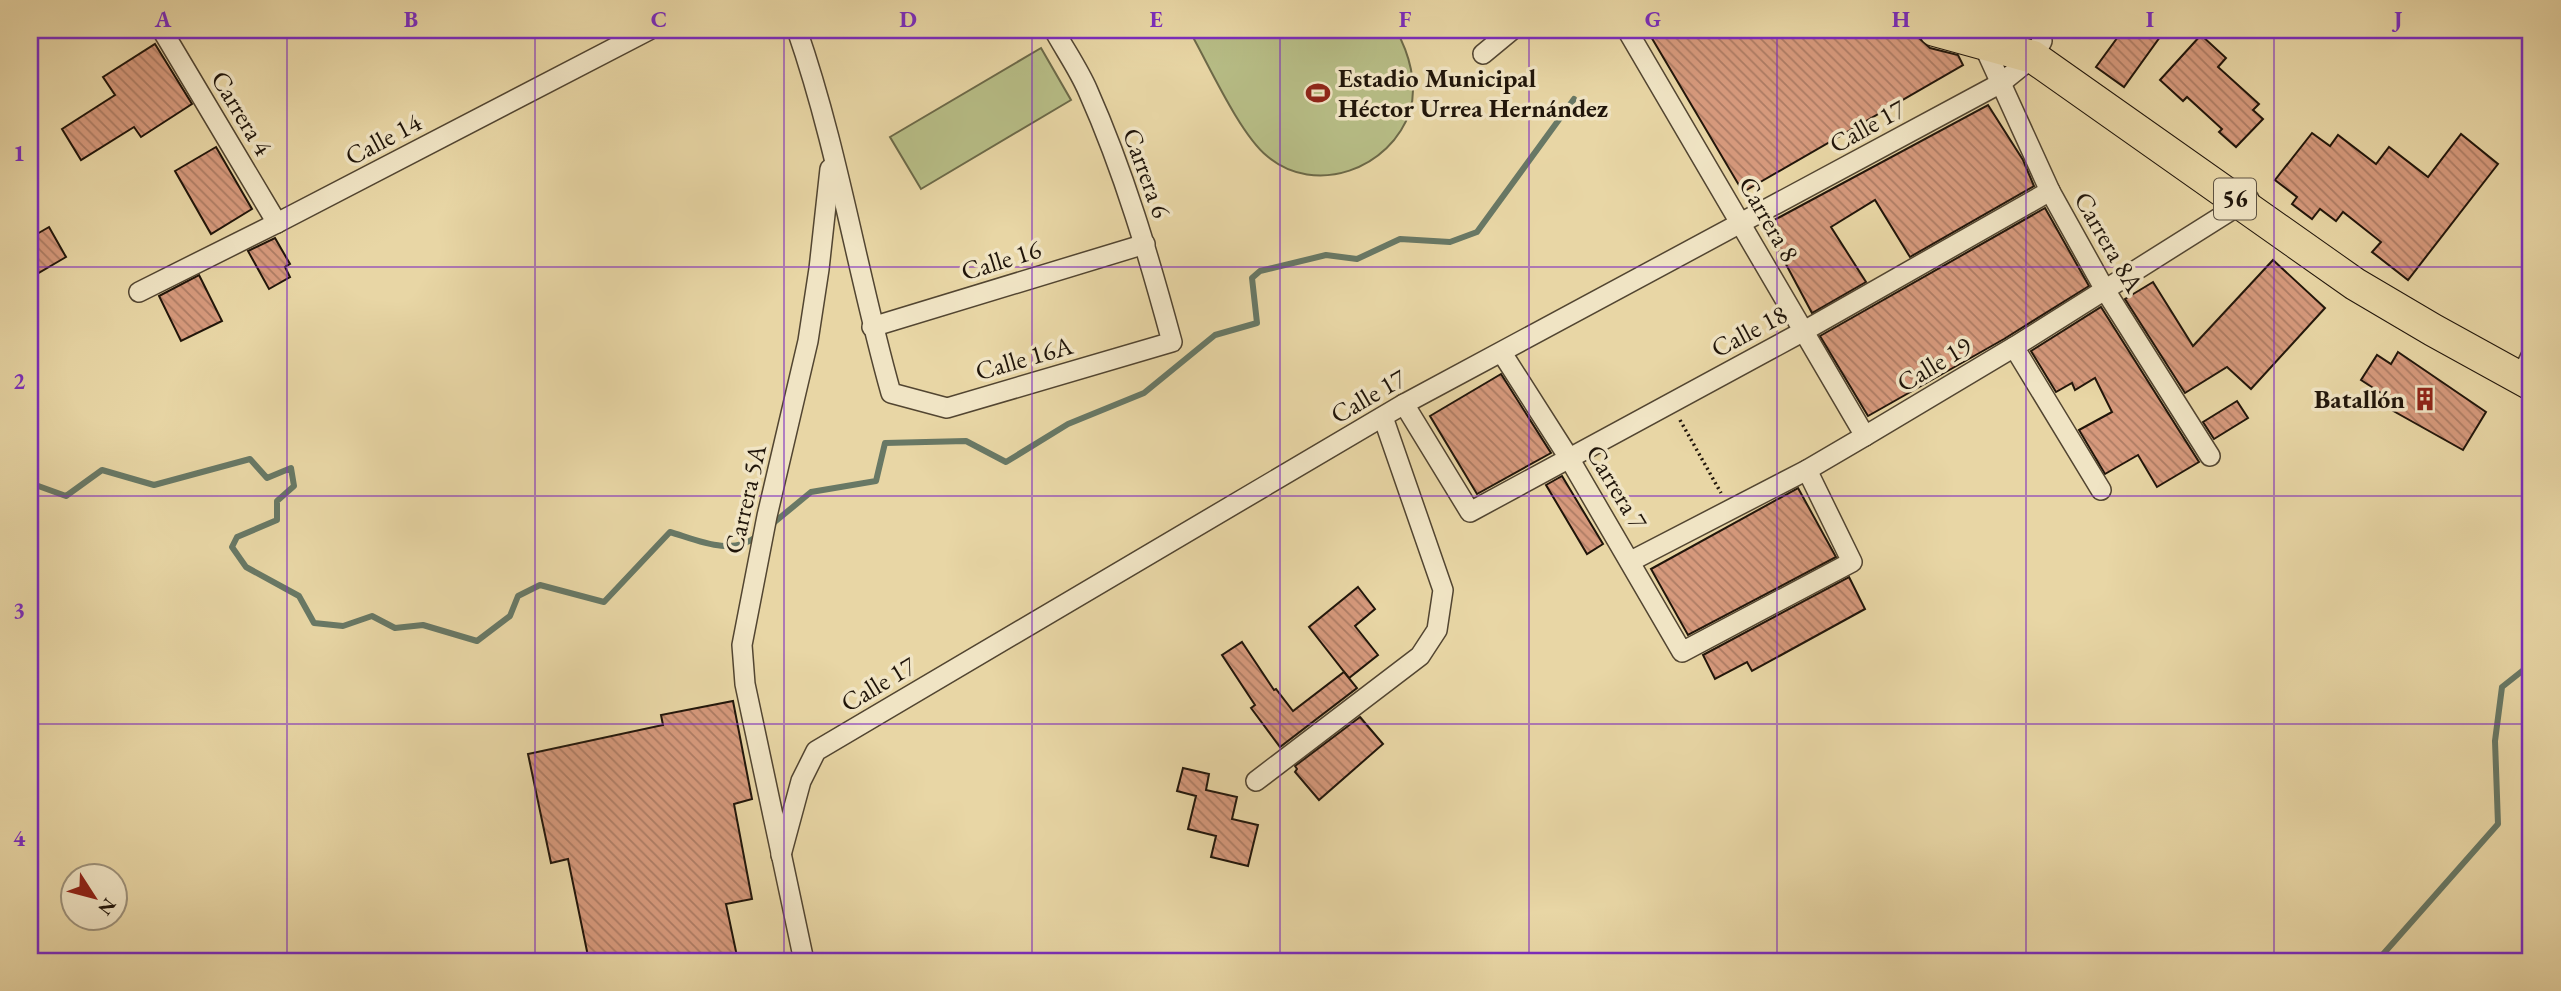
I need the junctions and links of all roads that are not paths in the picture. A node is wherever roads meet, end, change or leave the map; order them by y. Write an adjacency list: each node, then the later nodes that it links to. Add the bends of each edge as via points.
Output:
1 (162, 30): 15 (street, Carrera 4)
2 (649, 30): 15 (street, Calle 14)
3 (797, 30): 12 (street, Carrera 5A)
4 (1054, 30): 17 (street, Carrera 6, via 1087,89)
5 (1512, 30): 10 (street)
6 (1627, 30): 16 (street, Carrera 8)
7 (1935, 30): 8 (main road, 56)
8 (1989, 35): 9 (main road, 56); 11 (street, Carrera 8A)
9 (2038, 49): 11 (street, Calle 17); 14 (main road, 56)
10 (1483, 54)
11 (2001, 83): 13 (street, Carrera 8A); 16 (street, Calle 17)
12 (831, 153): 20 (street, Carrera 5A); 36 (street, Carrera 5A, via 808,341 741,645)
13 (2050, 191): 18 (street, Carrera 8A); 21 (street, Calle 18)
14 (2248, 200): 18 (street, Calle 19); 25 (main road, 56)
15 (277, 223): 19 (street, Calle 14)
16 (1741, 224): 21 (street, Carrera 8); 24 (street, Calle 17)
17 (1145, 244): 20 (street, Calle 16); 22 (street, Carrera 6)
18 (2105, 290): 23 (street, Calle 19); 30 (street, Carrera 8A)
19 (139, 292)
20 (872, 327): 26 (street, Carrera 5A)
21 (1804, 331): 29 (street, Carrera 8); 31 (street, Calle 18)
22 (1172, 342): 26 (street, Calle 16A, via 947,408)
23 (2014, 347): 29 (street, Calle 19); 33 (street)
24 (1502, 353): 27 (street, Calle 17); 31 (street, Carrera 7)
25 (2529, 368)
26 (891, 393)
27 (1404, 404): 28 (street, Calle 17); 31 (street, Calle 18, via 1470,512)
28 (1383, 417): 35 (street, via 1443,590 1437,630 1420,656); 36 (street, Calle 17, via 816,751 801,781)
29 (1865, 436): 32 (street, Calle 19)
30 (2210, 456)
31 (1569, 458): 34 (street, Carrera 7)
32 (1807, 470): 34 (street, Calle 19); 34 (street, Carrera 7, via 1852,562 1682,652)
33 (2101, 490)
34 (1631, 561)
35 (1256, 781)
36 (781, 855): 37 (street, Carrera 5A)
37 (804, 961)

